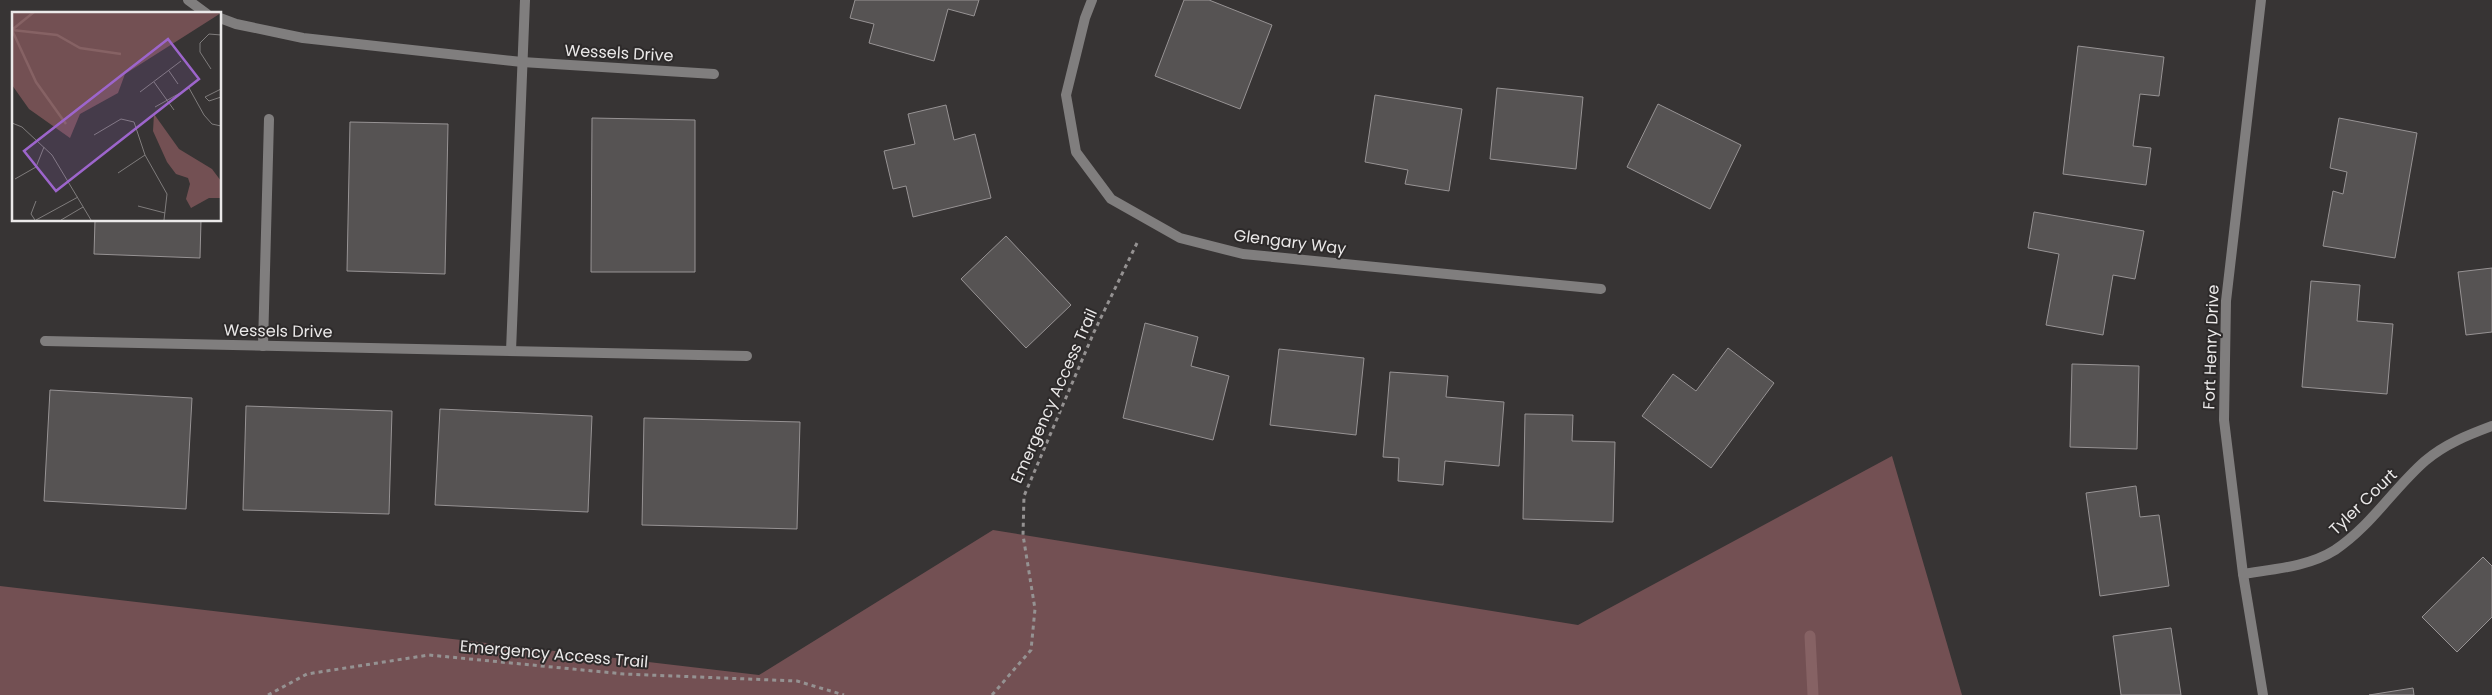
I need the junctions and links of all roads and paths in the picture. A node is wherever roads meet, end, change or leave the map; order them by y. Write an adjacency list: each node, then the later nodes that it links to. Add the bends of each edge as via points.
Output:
1 (188, 0): 5 (street)
2 (524, 0): 7 (street)
3 (1092, 0): 10 (street, Glengary Way, via 1066,95 1076,152 1111,199)
4 (2261, 0): 17 (street, Fort Henry Drive, via 2226,301 2224,420)
5 (204, 12)
6 (221, 18): 7 (street, Wessels Drive, via 303,38)
7 (522, 62): 8 (street, Wessels Drive); 14 (street)
8 (714, 74)
9 (270, 119): 13 (street)
10 (1148, 220): 11 (street, Glengary Way, via 1180,238 1242,254); 20 (path, Emergency Access Trail, via 1094,332 1024,496 1023,535 1034,609 1031,650)
11 (1601, 289)
12 (45, 341): 13 (street, Wessels Drive)
13 (263, 346): 14 (street, Wessels Drive)
14 (511, 352): 15 (street, Wessels Drive)
15 (747, 356)
16 (2492, 426): 17 (street, Tyler Court, via 2455,440 2425,461 2363,527 2334,550 2303,564)
17 (2243, 574): 21 (street, Fort Henry Drive)
18 (268, 695): 19 (path, Emergency Access Trail, via 307,674 428,656 624,674 797,681)
19 (844, 695)
20 (992, 695)
21 (2263, 695)

